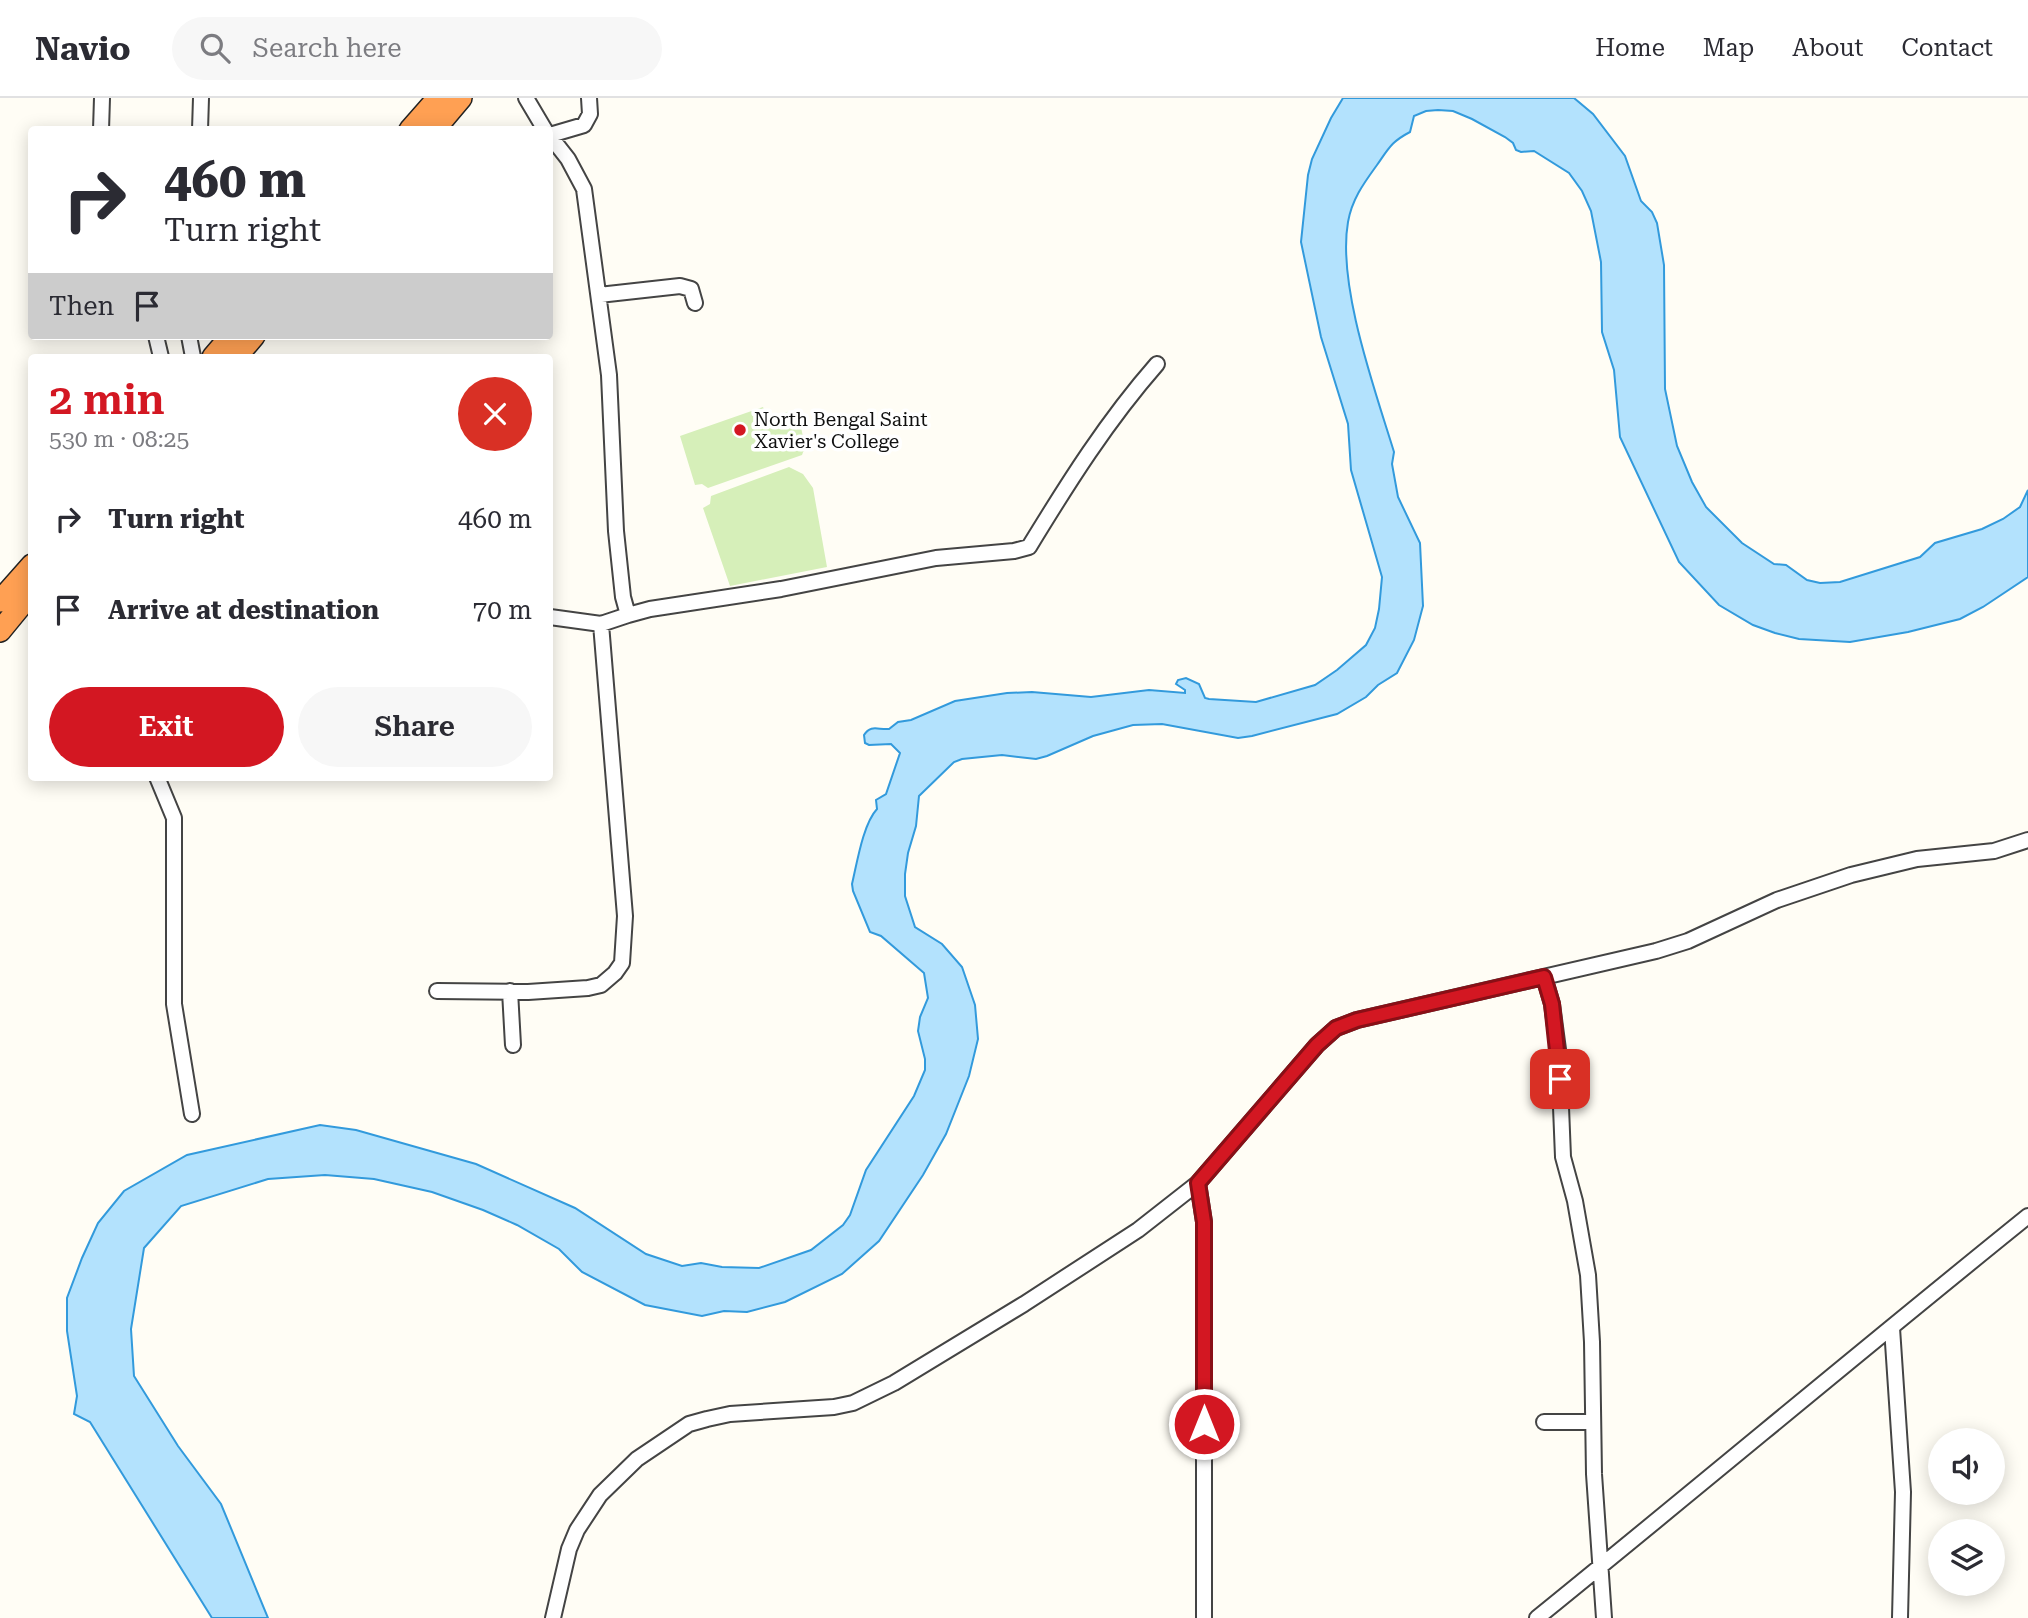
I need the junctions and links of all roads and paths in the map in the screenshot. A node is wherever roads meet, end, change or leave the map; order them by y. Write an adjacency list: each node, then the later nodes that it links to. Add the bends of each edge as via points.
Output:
1 (102, 98): 7 (street)
2 (201, 98): 8 (street)
3 (438, 98): 9 (highway)
4 (461, 98): 10 (highway)
5 (526, 98): 11 (street)
6 (589, 98): 12 (street, via 590,114 584,125)
7 (101, 126)
8 (200, 126)
9 (414, 126)
10 (437, 126)
11 (543, 126)
12 (553, 134)
13 (553, 139): 14 (street, via 583,190)
14 (599, 295): 15 (street, via 680,286 691,289); 23 (street, via 609,375 616,531)
15 (695, 303)
16 (228, 340): 18 (highway)
17 (251, 340): 19 (highway)
18 (216, 354)
19 (239, 354)
20 (1157, 364): 23 (street, via 1075,471 1029,547 936,558)
21 (28, 578): 22 (highway)
22 (21, 601): 26 (highway)
23 (628, 615): 25 (street)
24 (553, 617): 25 (street)
25 (601, 624): 31 (street, via 625,916 622,963 601,985)
26 (0, 631)
27 (159, 781): 33 (street, via 174,818 174,1004)
28 (2028, 840): 29 (street, via 1994,852 1917,859 1851,875 1777,900 1688,941)
29 (1544, 977): 34 (street, via 1336,1028); 38 (street, via 1559,1057 1563,1157 1588,1275)
30 (437, 991): 31 (street)
31 (510, 991): 32 (street)
32 (513, 1045)
33 (192, 1114)
34 (1198, 1183): 40 (street, via 1138,1230 1024,1304 853,1404 730,1415 689,1424 672,1434 637,1460 587,1511 569,1549); 41 (street, via 1204,1222)
35 (2028, 1216): 36 (street)
36 (1892, 1328): 39 (street); 44 (street, via 1903,1492)
37 (1544, 1422): 38 (street)
38 (1593, 1422): 39 (street)
39 (1600, 1566): 42 (street); 43 (street)
40 (553, 1618)
41 (1204, 1618)
42 (1536, 1618)
43 (1604, 1618)
44 (1900, 1618)

